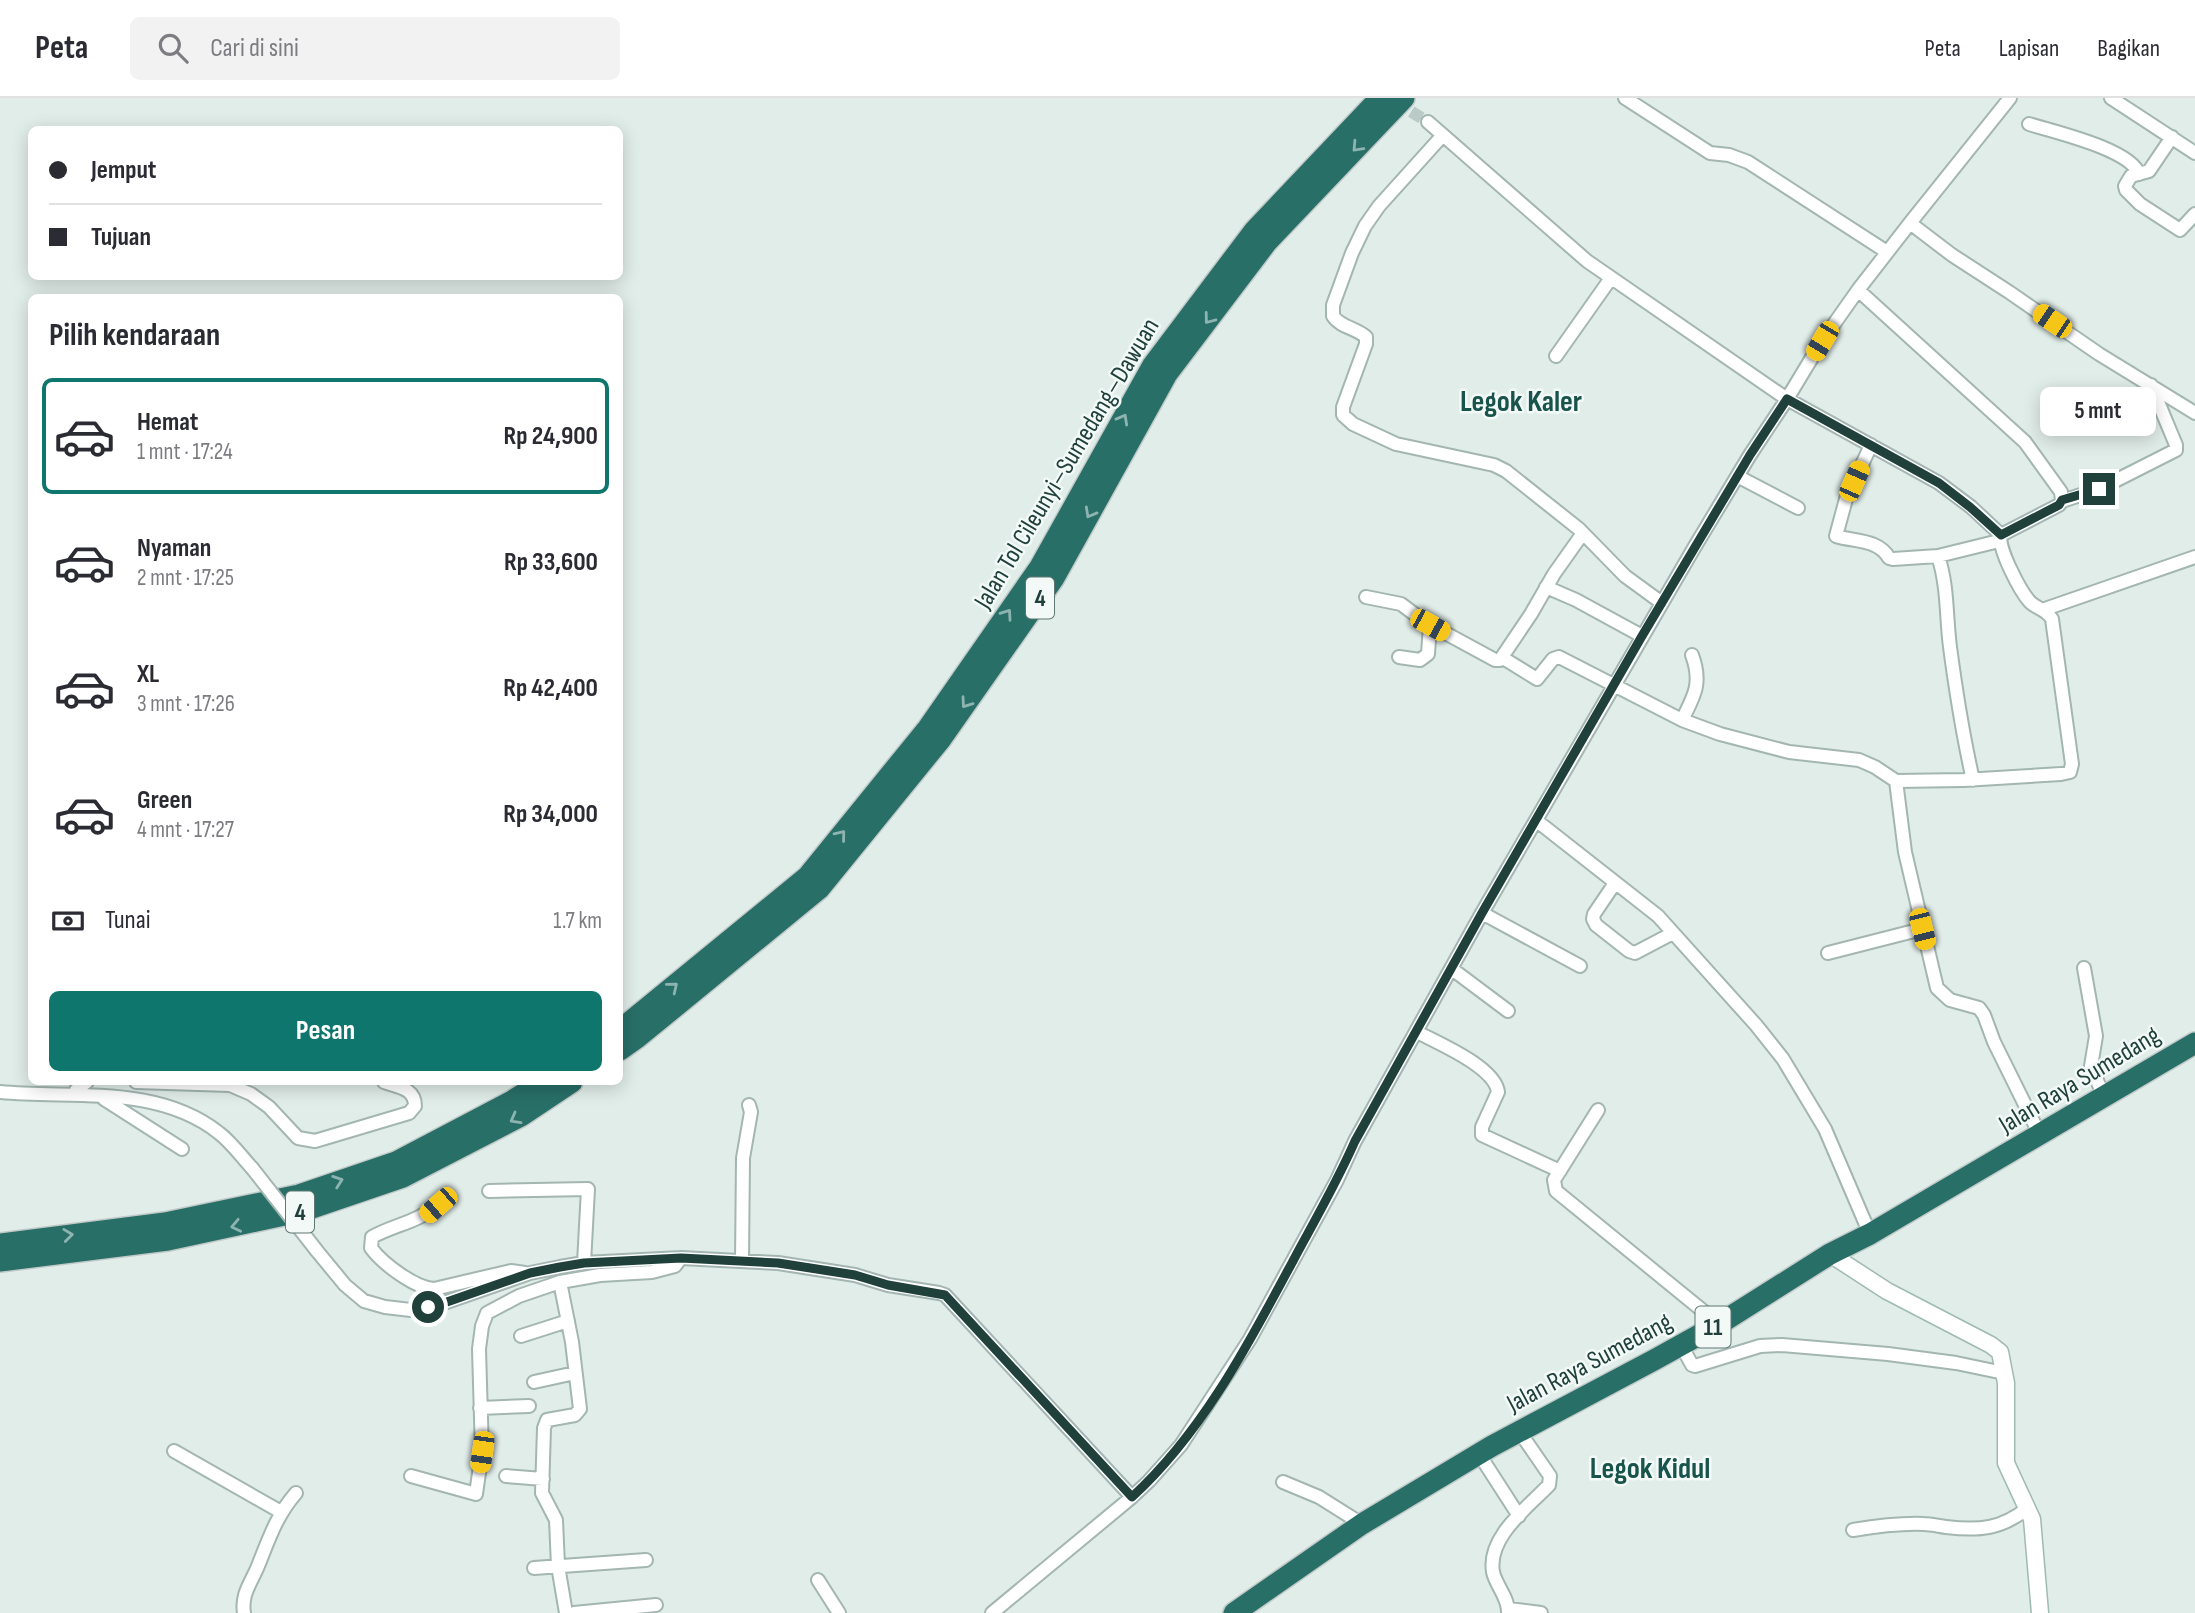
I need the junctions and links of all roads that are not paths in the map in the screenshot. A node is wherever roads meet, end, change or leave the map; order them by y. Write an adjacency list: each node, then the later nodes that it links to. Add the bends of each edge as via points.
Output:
1 (1380, 98): 52 (highway, Jalan Tol Cileunyi–Sumedang–Dawuan / 4, one-way to 1, via 807,877 928,728 1041,567 1153,365 1254,231)
2 (1404, 98): 55 (highway, Jalan Tol Cileunyi–Sumedang–Dawuan / 4, one-way to 55, via 1267,242 1167,374 1054,578 941,739 819,889)
3 (1625, 98): 14 (street, via 1710,153 1748,162)
4 (2010, 98): 13 (street)
5 (2111, 98): 9 (street)
6 (1428, 122): 8 (street)
7 (2029, 124): 11 (street, via 2122,157)
8 (1443, 135): 15 (street); 25 (street, via 1365,226 1333,305 1338,322 1366,337 1343,415 1396,444 1494,465)
9 (2172, 137): 10 (street); 11 (street, via 2154,166)
10 (2195, 153)
11 (2139, 174): 12 (street, via 2131,176 2125,187 2140,204 2182,230)
12 (2195, 214)
13 (1910, 223): 14 (street); 18 (street, via 2099,355)
14 (1887, 252): 16 (street)
15 (1611, 278): 17 (street); 19 (street)
16 (1858, 290): 19 (street); 23 (street, via 2025,442)
17 (1556, 356)
18 (2151, 385): 20 (street); 23 (street, via 2176,450 2099,489)
19 (1787, 399): 21 (street); 22 (street)
20 (2195, 413)
21 (1871, 445): 26 (street, via 1939,483); 27 (street, via 1846,499 1836,536 1875,545 1893,559)
22 (1739, 477): 24 (street); 31 (street)
23 (2062, 500): 26 (street)
24 (1798, 508)
25 (1583, 533): 29 (street); 31 (street, via 1625,576)
26 (2000, 538): 27 (street); 32 (street, via 2024,594)
27 (1938, 556): 40 (street, via 1958,708)
28 (2195, 557): 32 (street)
29 (1546, 587): 34 (street); 37 (street)
30 (1366, 597): 33 (street, via 1401,604)
31 (1662, 603): 34 (street)
32 (2045, 610): 40 (street, via 2052,619 2072,768 2061,774)
33 (1430, 625): 36 (street, via 1428,654 1420,660); 37 (street, via 1495,660)
34 (1642, 636): 38 (street)
35 (1692, 654): 39 (street, via 1699,679)
36 (1399, 657)
37 (1503, 658): 38 (street, via 1537,679 1559,657)
38 (1614, 685): 39 (street); 42 (street)
39 (1682, 720): 41 (street, via 1789,752 1859,760)
40 (1973, 779): 41 (street)
41 (1896, 781): 45 (street)
42 (1537, 821): 43 (street); 44 (street)
43 (1615, 883): 46 (street); 46 (street, via 1594,914 1596,925 1635,953)
44 (1482, 913): 48 (street); 50 (street)
45 (1922, 929): 47 (street); 67 (street, via 1937,988 1950,1000 1979,1008 1984,1015)
46 (1674, 933): 72 (street, via 1783,1059 1825,1129)
47 (1828, 953)
48 (1580, 966)
49 (2084, 968): 64 (street, via 2096,1036 2091,1066)
50 (1452, 969): 51 (street); 53 (street)
51 (1508, 1012)
52 (623, 1028)
53 (1417, 1032): 69 (street, via 1459,1054 1494,1080 1498,1092 1482,1135); 98 (street, via 1250,1339 1181,1445)
54 (2195, 1044): 64 (highway, Jalan Raya Sumedang / 11)
55 (623, 1048)
56 (83, 1085): 62 (street)
57 (230, 1085): 58 (street, via 269,1107 298,1138 315,1141 409,1113 415,1097)
58 (392, 1085)
59 (537, 1085): 73 (highway, 4, one-way to 59, via 165,1223 299,1195 396,1162)
60 (568, 1085): 76 (highway, 4, one-way to 76, via 521,1116 403,1177 303,1211 167,1240)
61 (0, 1092): 62 (street)
62 (76, 1095): 63 (street)
63 (101, 1097): 68 (street); 79 (street, bridge, via 171,1106 220,1133 345,1285 365,1301 411,1310)
64 (2104, 1097): 67 (highway, Jalan Raya Sumedang / 11)
65 (749, 1105): 77 (street, via 743,1158)
66 (1598, 1110): 69 (street)
67 (2040, 1135): 72 (highway, Jalan Raya Sumedang / 11)
68 (182, 1149)
69 (1560, 1171): 82 (street, via 1554,1180 1556,1191)
70 (489, 1191): 78 (street, via 588,1189)
71 (438, 1205): 79 (street, via 423,1218 372,1237 371,1248 379,1259 424,1288 434,1289 511,1271)
72 (1870, 1234): 74 (highway, Jalan Raya Sumedang / 11)
73 (0, 1244)
74 (1830, 1254): 82 (highway, Jalan Raya Sumedang / 11); 86 (street, via 1887,1291 1996,1348)
75 (681, 1258): 77 (street); 78 (street); 80 (street, via 675,1266 652,1272)
76 (0, 1261)
77 (742, 1261): 98 (street, via 855,1275 945,1295)
78 (584, 1263): 79 (street)
79 (530, 1273)
80 (560, 1282): 81 (street); 89 (street, via 487,1313 479,1349)
81 (568, 1321): 83 (street); 85 (street)
82 (1718, 1324): 84 (highway, Jalan Raya Sumedang / 11)
83 (521, 1336)
84 (1681, 1345): 86 (street, via 1694,1366 1775,1345 1888,1354); 90 (highway, Jalan Raya Sumedang / 11)
85 (575, 1373): 87 (street); 95 (street, via 580,1409 575,1415 547,1420)
86 (2004, 1373): 99 (street, via 2006,1463)
87 (534, 1382)
88 (529, 1406): 89 (street)
89 (480, 1408): 93 (street, via 482,1452 475,1494)
90 (1519, 1431): 92 (highway, Jalan Raya Sumedang / 11); 101 (street, via 1550,1476 1549,1485)
91 (174, 1451): 100 (street)
92 (1479, 1454): 101 (street); 102 (highway, Jalan Raya Sumedang / 11)
93 (411, 1476)
94 (506, 1476): 95 (street)
95 (543, 1479): 105 (street, via 542,1493 556,1520)
96 (1283, 1482): 102 (street, via 1319,1497)
97 (296, 1493): 100 (street)
98 (1132, 1497): 114 (street)
99 (2028, 1507): 103 (street, via 2012,1521 1986,1528 1883,1524); 117 (street, via 2035,1535)
100 (281, 1512): 110 (street, via 245,1590)
101 (1519, 1516): 109 (street, via 1500,1541 1493,1562)
102 (1362, 1524): 115 (highway, Jalan Raya Sumedang / 11)
103 (1853, 1530)
104 (646, 1560): 105 (street)
105 (558, 1566): 106 (street); 111 (street)
106 (534, 1568)
107 (818, 1580): 113 (street)
108 (656, 1605): 112 (street)
109 (1509, 1611): 116 (street)
110 (244, 1613)
111 (566, 1613)
112 (575, 1613)
113 (838, 1613)
114 (992, 1613)
115 (1234, 1613)
116 (1542, 1613)
117 (2040, 1613)

